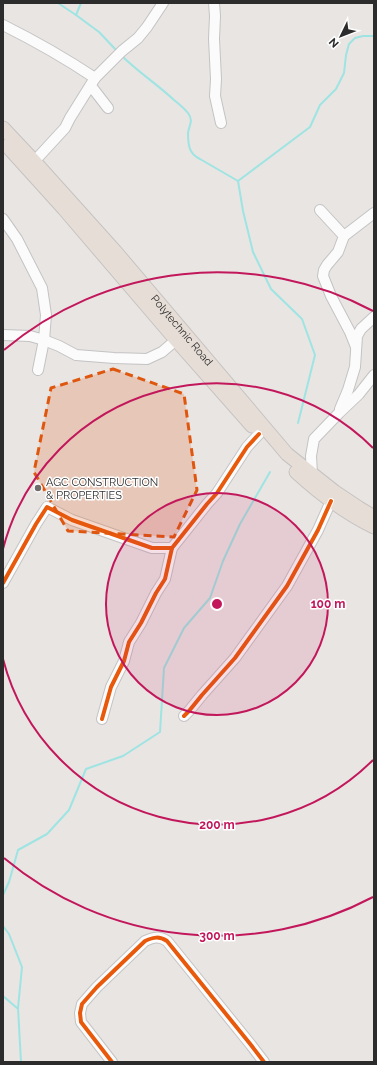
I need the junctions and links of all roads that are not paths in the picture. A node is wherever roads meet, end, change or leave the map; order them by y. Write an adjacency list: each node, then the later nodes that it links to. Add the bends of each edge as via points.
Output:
1 (163, 3): 4 (street, via 138,38 118,54)
2 (214, 3): 6 (street, via 215,96)
3 (3, 25): 4 (street, via 67,60)
4 (93, 82): 5 (street); 9 (street, via 65,128)
5 (108, 108)
6 (221, 123)
7 (3, 128): 9 (main road, Polytechnic Road)
8 (3, 141): 9 (main road, Polytechnic Road)
9 (32, 165): 17 (main road, Polytechnic Road, via 64,209); 23 (main road, Polytechnic Road, via 116,252 287,454)
10 (320, 210): 13 (street)
11 (374, 213): 13 (street)
12 (3, 219): 16 (street, via 17,239 42,288 46,315)
13 (344, 236): 18 (street, via 338,252 327,265 323,276)
14 (374, 317): 18 (street, via 361,329)
15 (3, 335): 16 (street, via 30,336)
16 (44, 340): 17 (street, via 76,355 146,359 162,352); 19 (street)
17 (176, 340): 22 (main road, Polytechnic Road)
18 (356, 347): 21 (street, via 355,367)
19 (38, 370)
20 (374, 375): 21 (street)
21 (339, 413): 23 (street, via 314,439 311,456)
22 (259, 434): 24 (main road, Polytechnic Road, via 284,462); 27 (street, via 247,447 217,493)
23 (312, 474): 25 (main road, Polytechnic Road)
24 (331, 501): 26 (main road, Polytechnic Road); 29 (street, via 318,530 286,586 235,658)
25 (374, 517)
26 (374, 527)
27 (172, 548): 28 (street, via 152,548 72,520 47,507); 30 (street, via 165,578 129,642 124,661 111,687)
28 (3, 583)
29 (184, 716)
30 (102, 719)
31 (112, 1062): 32 (street, via 81,1022 82,1004 145,941 160,937 167,941)
32 (264, 1062)

